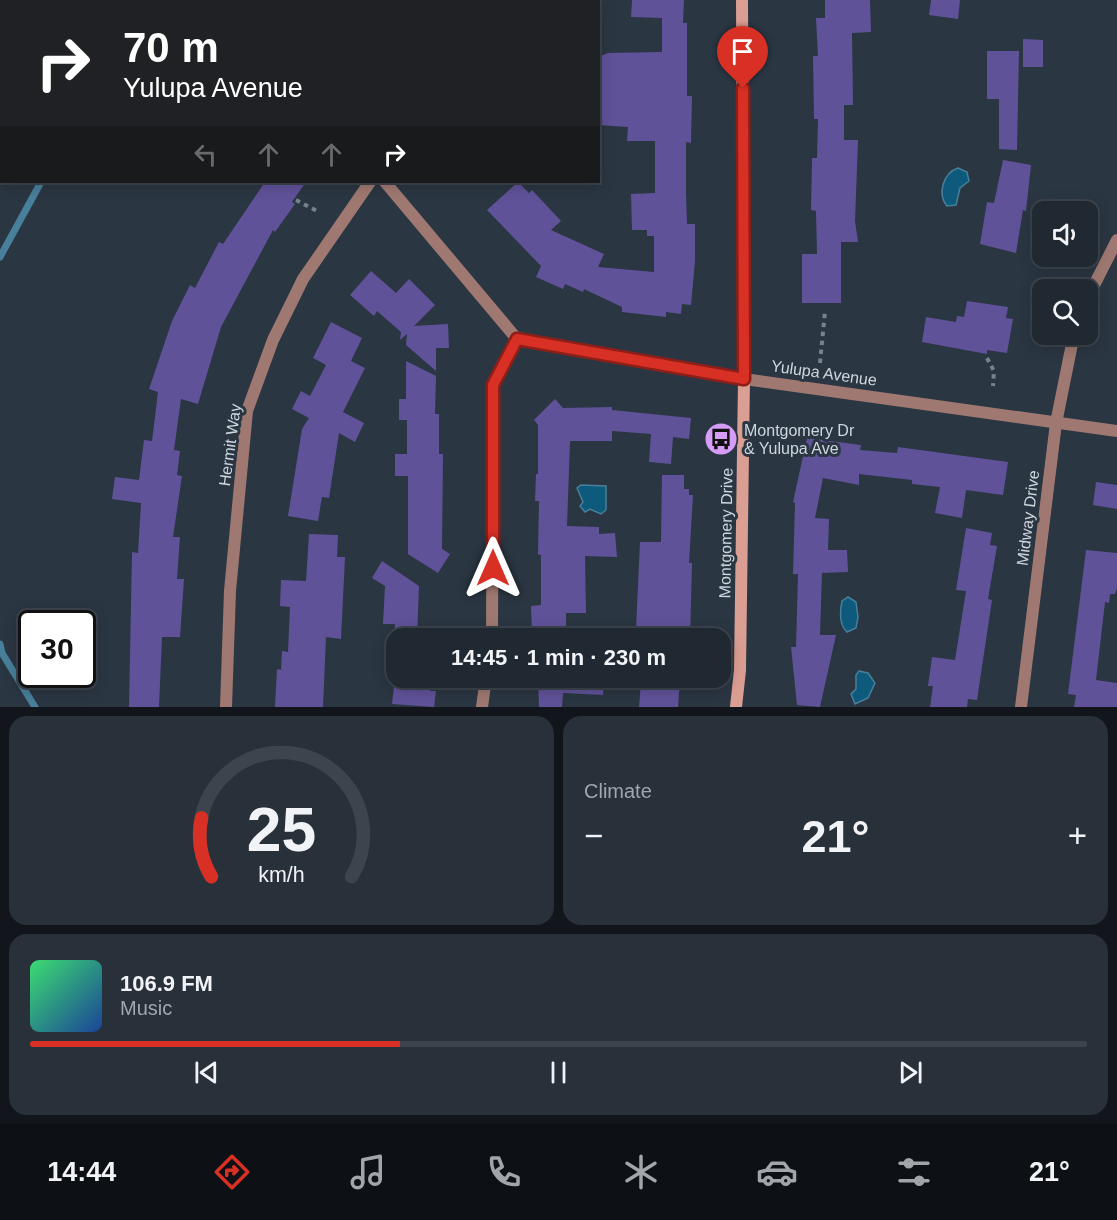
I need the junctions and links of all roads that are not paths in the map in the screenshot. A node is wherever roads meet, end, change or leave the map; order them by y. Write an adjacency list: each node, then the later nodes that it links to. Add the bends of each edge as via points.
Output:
1 (742, 0): 8 (main road, Montgomery Drive)
2 (369, 183): 13 (street, Hermit Way, via 303,279 273,340 248,411 230,591)
3 (386, 183): 6 (street)
4 (1117, 240): 5 (street)
5 (1097, 279)
6 (517, 339): 8 (street, Yulupa Avenue); 11 (street, via 493,385)
7 (1072, 345): 9 (street, Midway Drive)
8 (744, 379): 9 (street, Yulupa Avenue); 15 (main road, Montgomery Drive, via 740,670)
9 (1056, 423): 10 (street, Yulupa Avenue); 16 (street, Midway Drive)
10 (1117, 431)
11 (492, 628)
12 (485, 688): 14 (street)
13 (226, 707)
14 (482, 707)
15 (736, 707)
16 (1021, 707)

